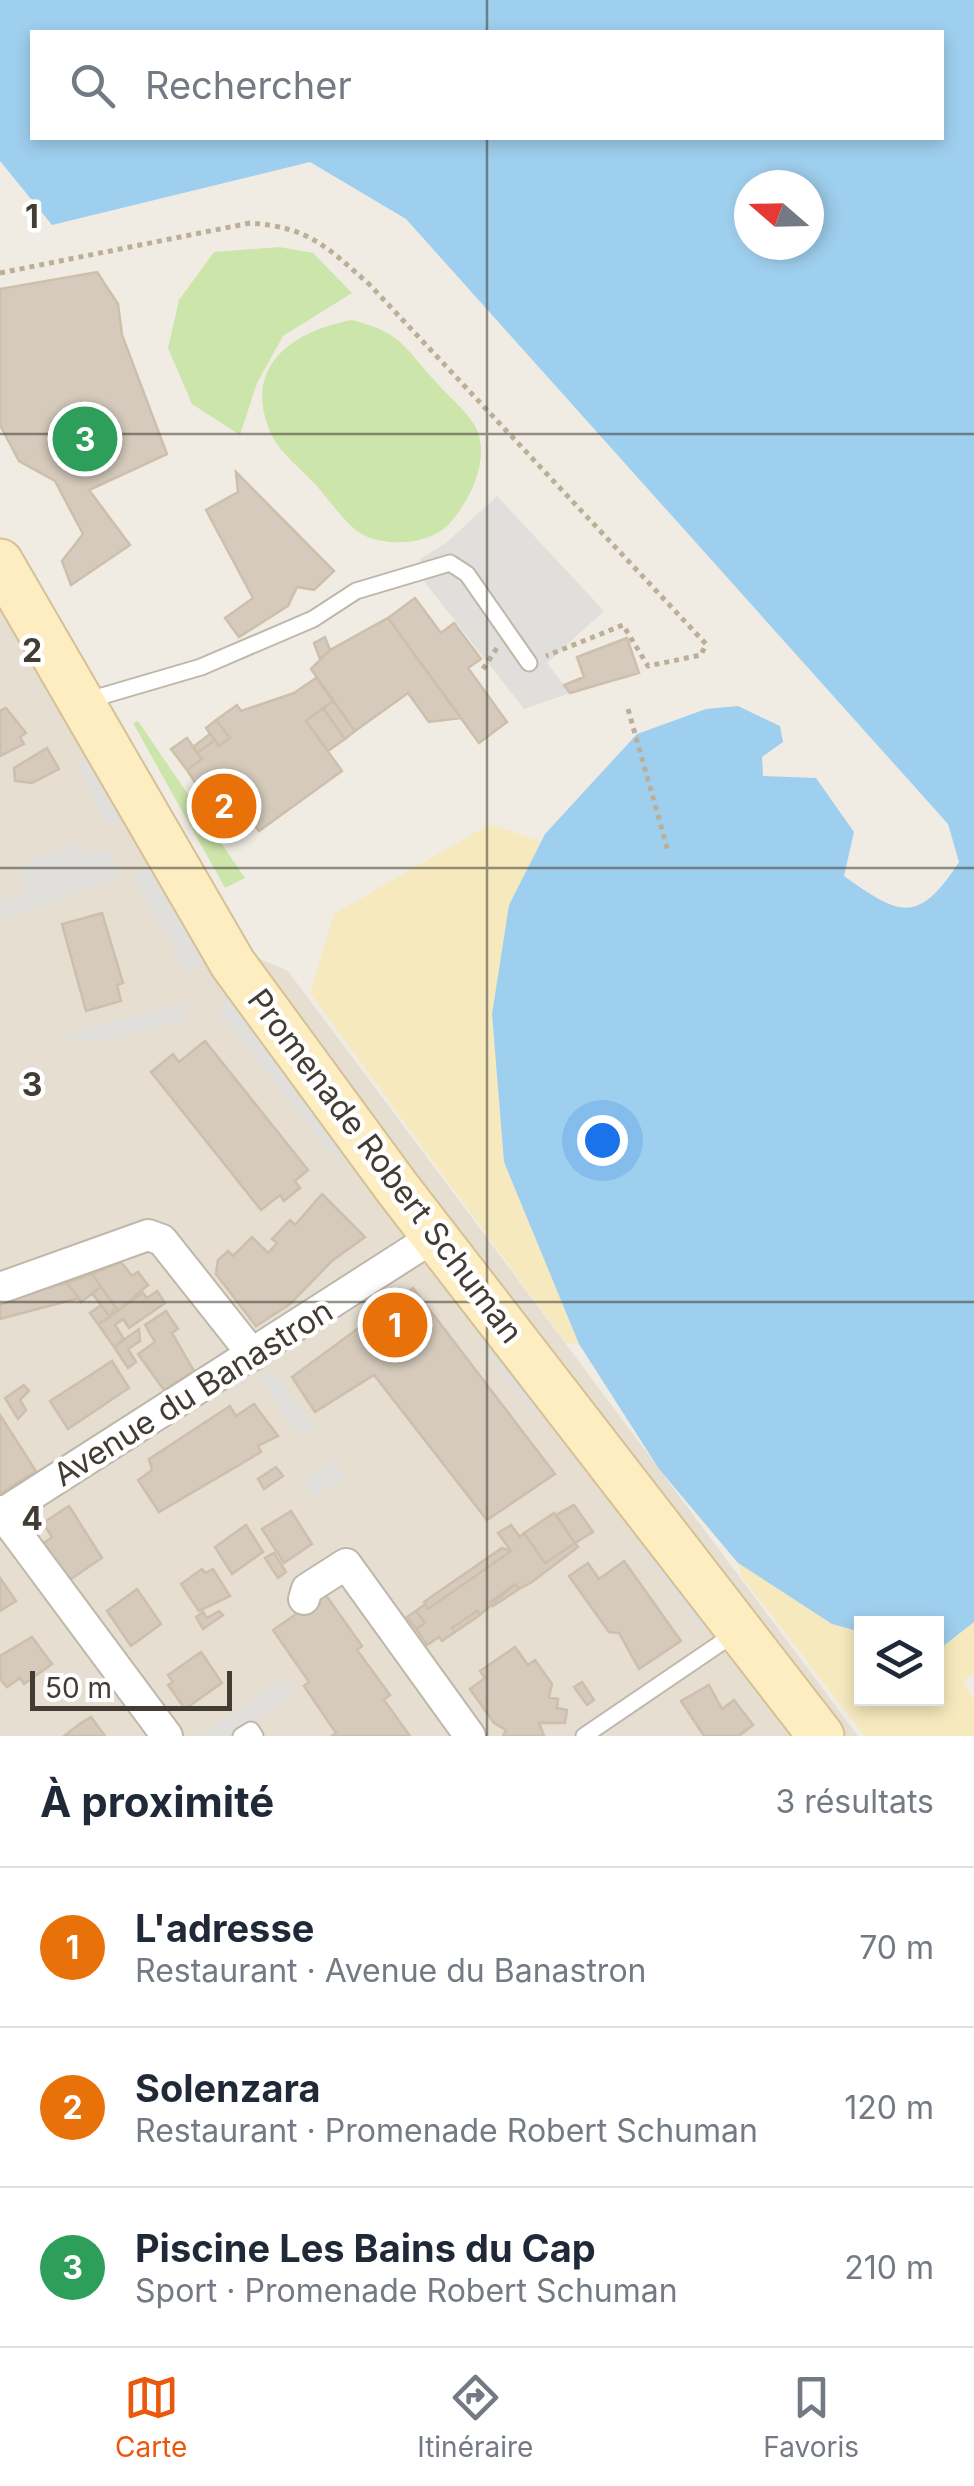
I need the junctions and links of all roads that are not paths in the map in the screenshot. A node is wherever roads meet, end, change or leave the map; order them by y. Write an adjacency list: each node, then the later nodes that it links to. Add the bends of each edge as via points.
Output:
1 (11, 589): 3 (main road, Promenade Robert Schuman)
2 (529, 663): 3 (lane, via 467,574 450,563 356,590 313,619 201,667)
3 (81, 702): 4 (main road, Promenade Robert Schuman, via 233,964)
4 (435, 1236): 6 (street, Avenue du Banastron); 9 (main road, Promenade Robert Schuman)
5 (0, 1288): 6 (street, via 148,1235 162,1240)
6 (253, 1356): 7 (street, Avenue du Banastron)
7 (1, 1514): 10 (street)
8 (304, 1599): 13 (street, via 307,1589 346,1564)
9 (738, 1632): 14 (lane); 15 (main road, Promenade Robert Schuman)
10 (167, 1736)
11 (241, 1736): 12 (lane, via 250,1730)
12 (255, 1736)
13 (470, 1736)
14 (584, 1736)
15 (822, 1736)

